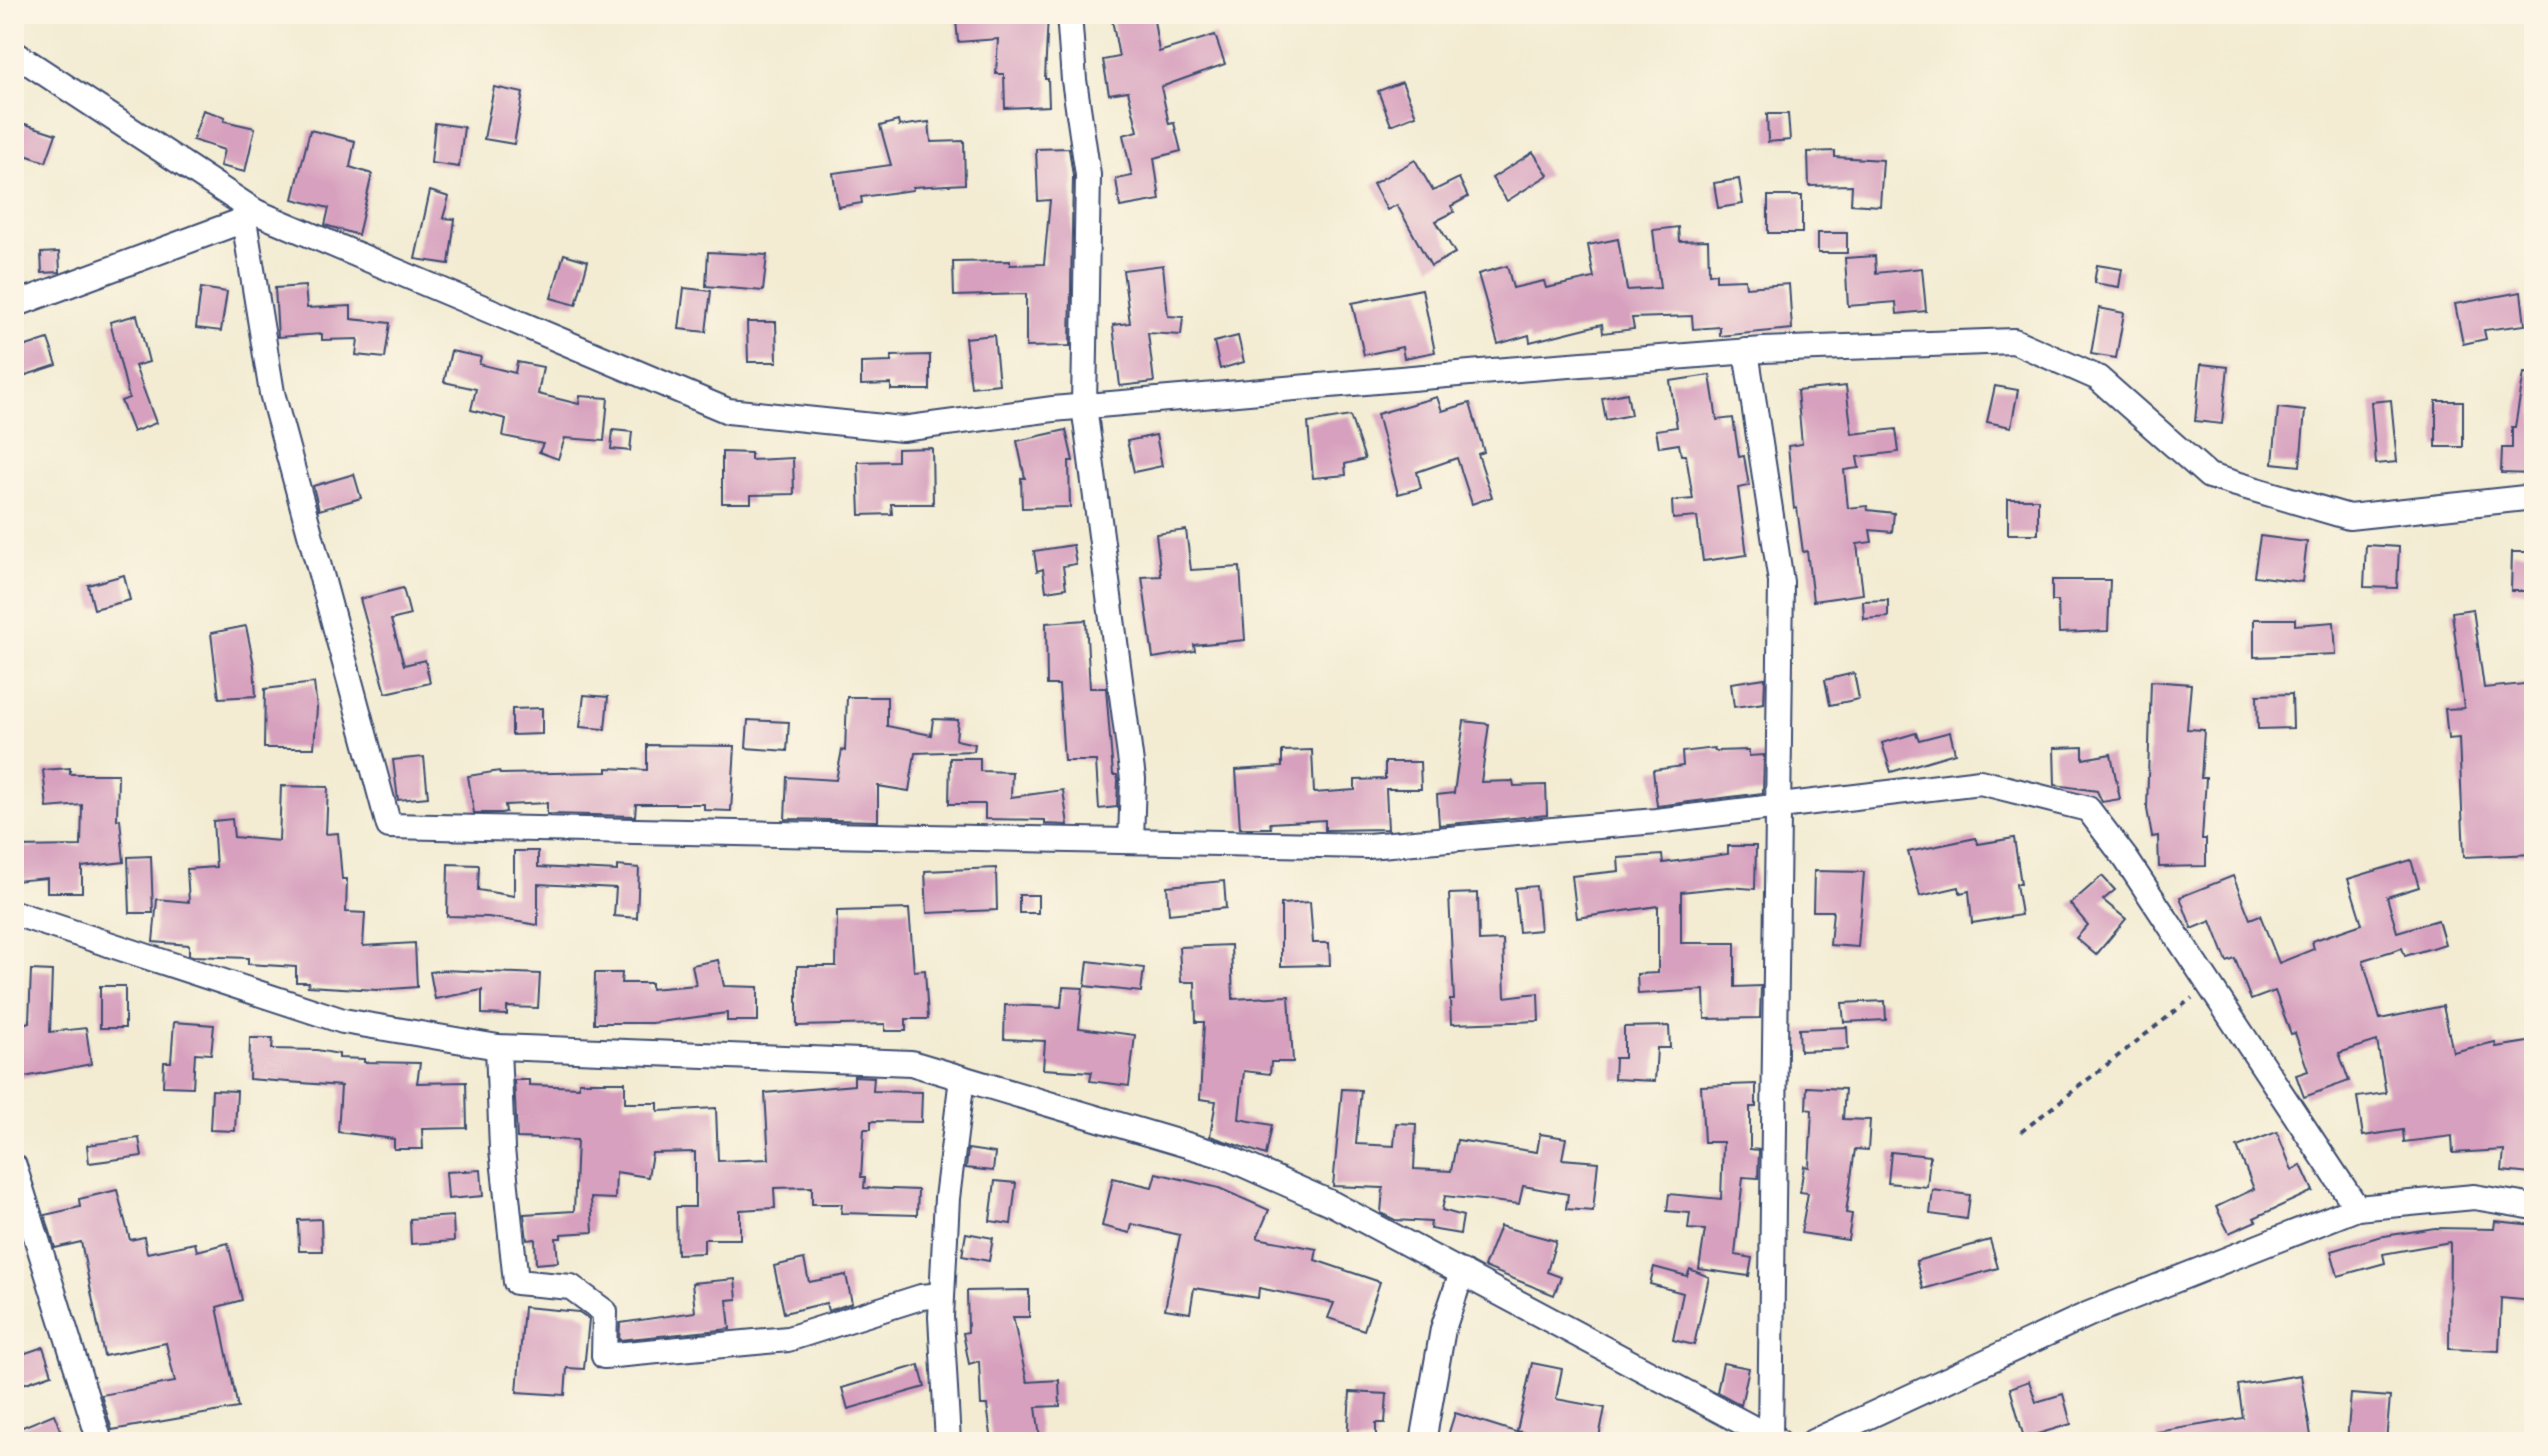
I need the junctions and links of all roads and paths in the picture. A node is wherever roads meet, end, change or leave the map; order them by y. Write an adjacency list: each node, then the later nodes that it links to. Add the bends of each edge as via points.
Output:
1 (1069, 14): 6 (street, via 1088,175)
2 (14, 53): 3 (street)
3 (250, 216): 4 (street); 6 (street, via 728,411 902,429); 9 (street, via 272,393 389,826)
4 (14, 305)
5 (1746, 351): 6 (street); 7 (street, via 2014,341 2098,378 2209,476 2349,517); 8 (street, via 1781,582)
6 (1084, 406): 9 (street, via 1133,779)
7 (2534, 497)
8 (1778, 807): 9 (street, via 1368,846); 11 (street, via 1980,782 2088,809); 20 (street)
9 (1131, 841)
10 (14, 913): 12 (street, via 343,1021)
11 (2209, 985): 14 (path); 17 (street)
12 (498, 1047): 13 (street, via 911,1063); 19 (street, via 516,1282 571,1287 605,1312 604,1356 788,1339)
13 (962, 1078): 18 (street, via 1224,1156 1333,1204); 19 (street)
14 (2021, 1132)
15 (14, 1166): 21 (street)
16 (2534, 1207): 17 (street, via 2474,1197)
17 (2357, 1208): 24 (street, via 2089,1314)
18 (1462, 1272): 20 (street); 23 (street, via 1443,1329)
19 (942, 1295): 22 (street)
20 (1775, 1439)
21 (100, 1442)
22 (948, 1442)
23 (1423, 1442)
24 (1813, 1442)

